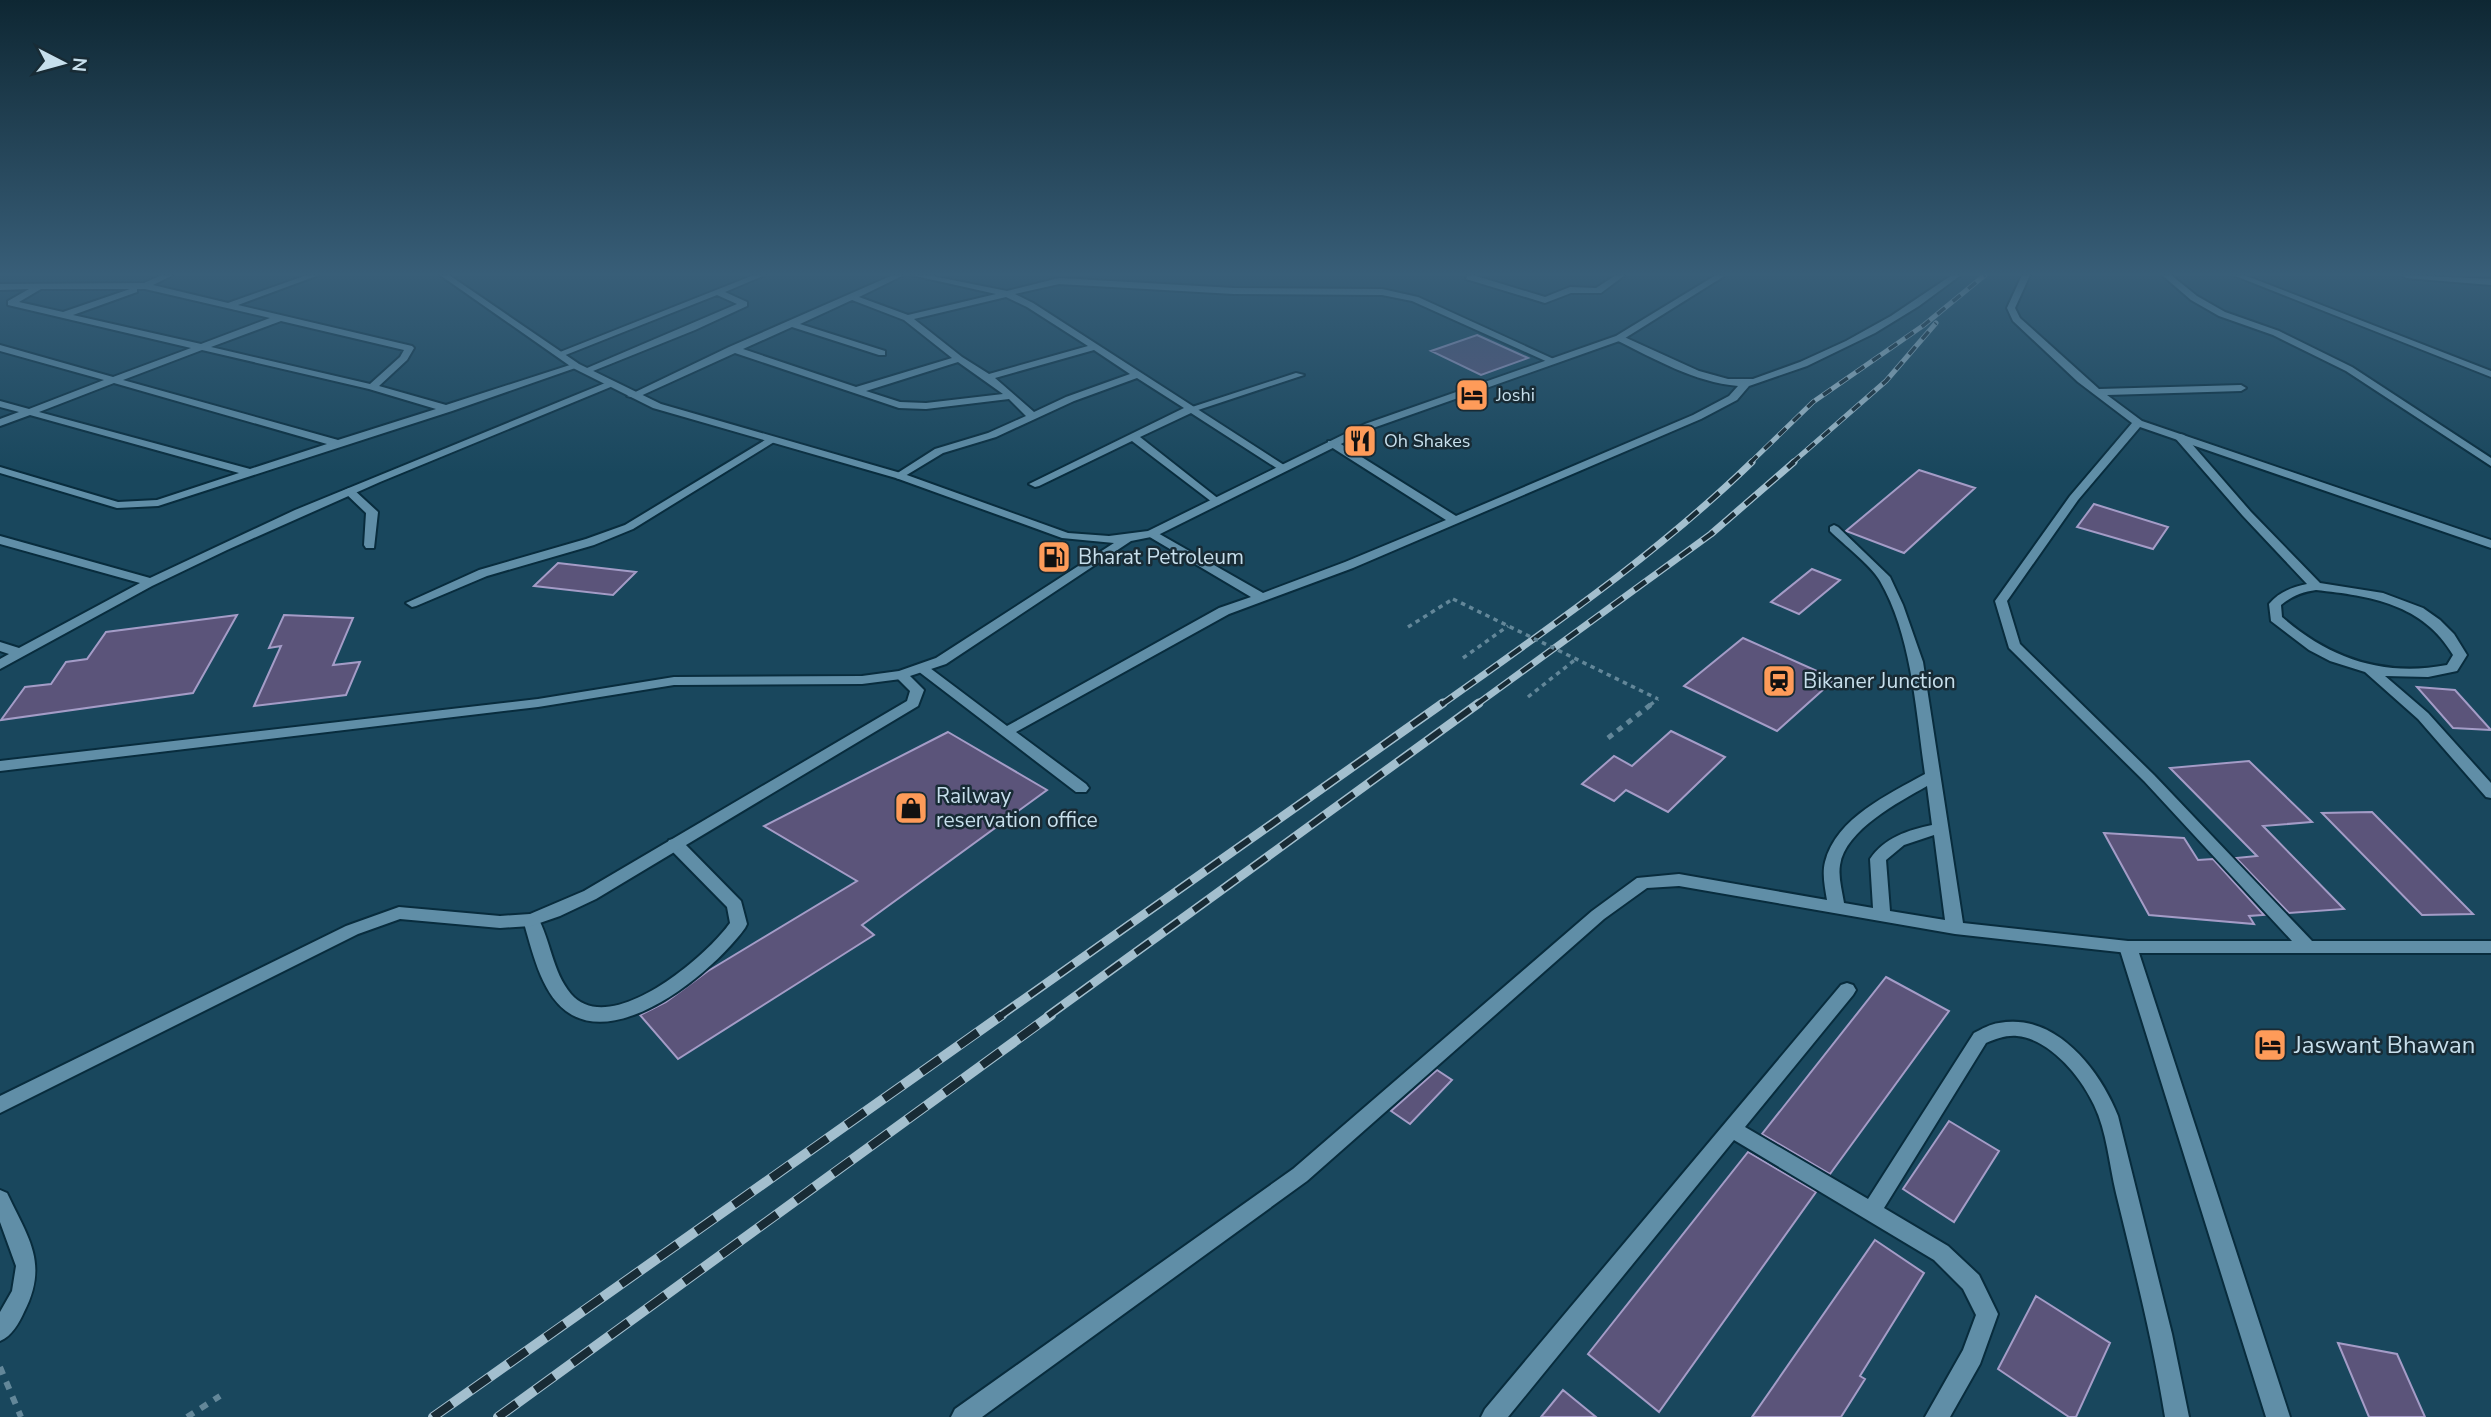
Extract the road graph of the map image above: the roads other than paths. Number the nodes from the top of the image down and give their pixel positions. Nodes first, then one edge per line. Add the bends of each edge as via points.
1 (170, 341) edge
2 (218, 341) edge
3 (379, 341) edge
4 (540, 341) edge
5 (592, 341) edge
6 (655, 341) edge
7 (749, 341) edge
8 (845, 341) edge
9 (936, 341) edge
10 (1086, 341) edge
11 (1508, 341) edge
12 (1610, 341) edge
13 (1626, 341) edge
14 (1855, 341) edge
15 (2040, 341) edge
16 (2292, 341) edge
17 (2407, 341) edge
18 (1096, 347) junction
19 (0, 348) edge
20 (200, 348) junction
21 (732, 349) junction
22 (882, 353) dead end
23 (559, 354) junction
24 (959, 359) junction
25 (1553, 361) junction
26 (581, 368) junction
27 (1139, 374) junction
28 (2491, 374) edge
29 (1299, 375) dead end
30 (986, 378) junction
31 (118, 379) junction
32 (610, 384) junction
33 (1745, 384) junction
34 (372, 387) junction
35 (2241, 388) dead end
36 (854, 391) junction
37 (2096, 392) junction
38 (632, 396) junction
39 (1011, 396) junction
40 (0, 404) edge
41 (1191, 408) junction
42 (448, 409) junction
43 (29, 412) junction
44 (1032, 416) junction
45 (0, 423) edge
46 (2138, 424) junction
47 (1132, 436) junction
48 (2179, 437) junction
49 (770, 440) junction
50 (1332, 443) junction
51 (339, 444) junction
52 (2491, 463) edge
53 (1282, 467) junction
54 (0, 470) edge
55 (252, 473) junction
56 (900, 476) junction
57 (1035, 484) dead end
58 (349, 491) junction
59 (1216, 502) junction
60 (1455, 521) junction
61 (1834, 529) dead end
62 (1152, 534) junction
63 (0, 540) edge
64 (1126, 540) junction
65 (2491, 544) edge
66 (370, 545) dead end
67 (148, 581) junction
68 (2316, 586) junction
69 (1263, 598) junction
70 (412, 603) dead end
71 (0, 646) edge
72 (19, 653) junction
73 (0, 665) edge
74 (921, 668) junction
75 (2370, 670) junction
76 (901, 675) junction
77 (1006, 732) junction
78 (0, 766) edge
79 (1933, 776) junction
80 (1081, 788) dead end
81 (2491, 793) edge
82 (1940, 828) junction
83 (675, 844) junction
84 (1837, 909) junction
85 (1882, 917) junction
86 (531, 920) junction
87 (1955, 928) junction
88 (2128, 947) junction
89 (2308, 947) junction
90 (2491, 947) edge
91 (1847, 990) dead end
92 (0, 1105) edge
93 (1731, 1128) junction
94 (0, 1199) edge
95 (1871, 1211) junction
96 (0, 1330) edge
97 (963, 1417) edge
98 (1493, 1417) edge
99 (1937, 1417) edge
100 (2177, 1417) edge
101 (2278, 1417) edge

1 - 20 street
2 - 20 street
3 - 34 street via 409,348
4 - 23 street
5 - 23 street
6 - 26 street
7 - 21 street
8 - 22 street
9 - 24 street
10 - 18 street
11 - 25 street
12 - 25 street
13 - 33 street via 1687,369
14 - 33 street via 1815,361
15 - 37 street
16 - 52 street via 2349,369
17 - 28 street
18 - 27 street
18 - 30 street
19 - 31 street
20 - 31 street
20 - 34 street
21 - 36 street
21 - 38 street
23 - 26 street
24 - 30 street
24 - 36 street
25 - 50 street
26 - 32 street
26 - 42 street
27 - 41 street
27 - 44 street
29 - 41 street
30 - 39 street
31 - 43 street
31 - 51 street
32 - 38 street
32 - 58 street
33 - 60 street via 1733,398 1698,417
34 - 42 street
35 - 37 street
36 - 39 street via 911,407
37 - 46 street
38 - 49 street
39 - 44 street
40 - 43 street
41 - 47 street
41 - 53 street
42 - 51 street
43 - 45 street
43 - 55 street
44 - 56 street via 992,435 939,451
46 - 48 street
46 - 89 street via 2074,498 2001,601 2014,645 2149,778
47 - 57 street
47 - 59 street
48 - 65 street
48 - 68 street
49 - 56 street
49 - 70 street via 629,527 449,585
50 - 53 street
50 - 60 street
51 - 55 street
53 - 59 street
54 - 55 street via 133,506 158,503
56 - 64 street via 1066,536
58 - 66 street via 372,512
58 - 67 street via 257,528
59 - 62 street
60 - 69 street
61 - 79 street via 1884,577 1897,605 1916,662
62 - 64 street
62 - 69 street
63 - 67 street
64 - 74 street via 941,660
67 - 72 street
68 - 75 street via 2283,595 2275,604 2276,618 2304,643 2331,658
68 - 75 street via 2365,592 2405,605 2446,632 2460,655 2452,668 2436,672 2417,675
69 - 77 street via 1224,611
71 - 72 street
72 - 73 street
74 - 76 street
74 - 77 street
75 - 81 street via 2423,716
76 - 78 street via 862,680 674,681 538,703
76 - 83 street via 917,690 913,703
77 - 80 street
79 - 82 street
79 - 84 street via 1878,808 1849,833 1833,860
82 - 85 street via 1908,835 1891,844 1878,859
82 - 87 street
83 - 86 street via 590,895
83 - 86 street via 735,905 739,924 729,942 671,987 623,1012 596,1017 574,1008 558,991
84 - 85 street
84 - 97 street via 1679,880 1643,882 1598,915 1300,1175
85 - 87 street
86 - 92 street via 500,922 399,912 352,930
87 - 88 street
88 - 89 street
88 - 101 street
89 - 90 street
91 - 93 street
93 - 95 street
93 - 98 street
94 - 96 street via 29,1268 20,1304
95 - 99 street via 1941,1252 1971,1282 1987,1314 1972,1356
95 - 100 street via 1980,1038 1994,1029 2017,1028 2050,1040 2076,1063 2104,1105

